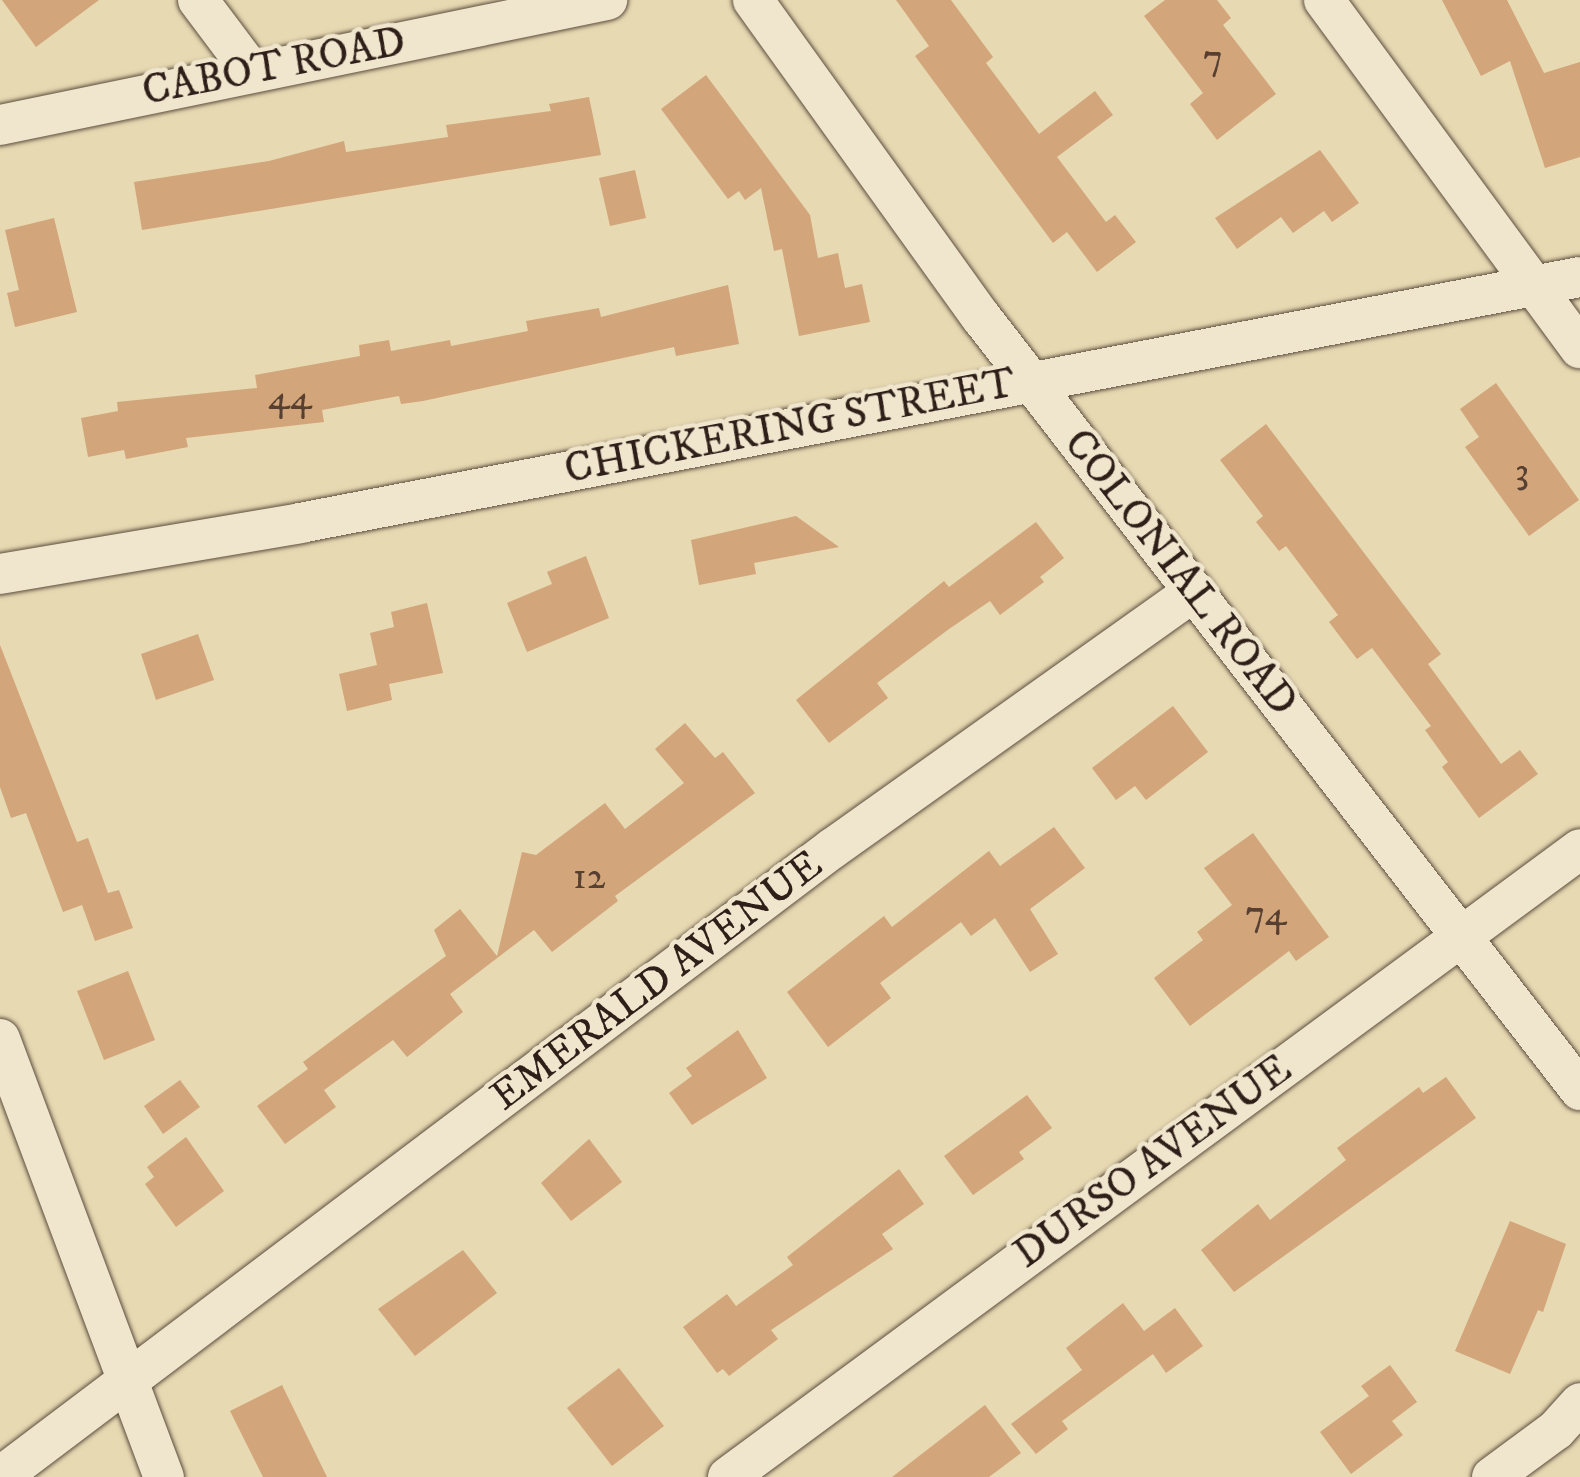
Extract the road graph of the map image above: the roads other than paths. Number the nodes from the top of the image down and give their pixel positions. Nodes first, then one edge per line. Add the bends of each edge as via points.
1 (198, 0) edge
2 (607, 0) edge
3 (753, 0) edge
4 (1324, 0) edge
5 (252, 72) junction
6 (0, 126) edge
7 (1580, 277) edge
8 (1534, 286) junction
9 (1580, 348) edge
10 (1030, 380) junction
11 (0, 574) edge
12 (1194, 592) junction
13 (1580, 848) edge
14 (1461, 936) junction
15 (0, 1039) edge
16 (1580, 1090) edge
17 (128, 1380) junction
18 (1580, 1402) edge
19 (0, 1476) edge
20 (164, 1477) edge
21 (728, 1477) edge
22 (1492, 1477) edge

1 - 5 street
2 - 5 street, CABOT ROAD
3 - 10 street, COLONIAL ROAD
4 - 8 street
5 - 6 street, CABOT ROAD
7 - 8 street, CHICKERING STREET
8 - 9 street
8 - 10 street, CHICKERING STREET
10 - 11 street, CHICKERING STREET via 300,523
10 - 12 street, COLONIAL ROAD
12 - 14 street, COLONIAL ROAD
12 - 17 street, EMERALD AVENUE via 833,848
13 - 14 street, DURSO AVENUE
14 - 16 street, COLONIAL ROAD
14 - 21 street, DURSO AVENUE
15 - 17 street
17 - 19 street, EMERALD AVENUE
17 - 20 street
18 - 22 street via 1556,1430

